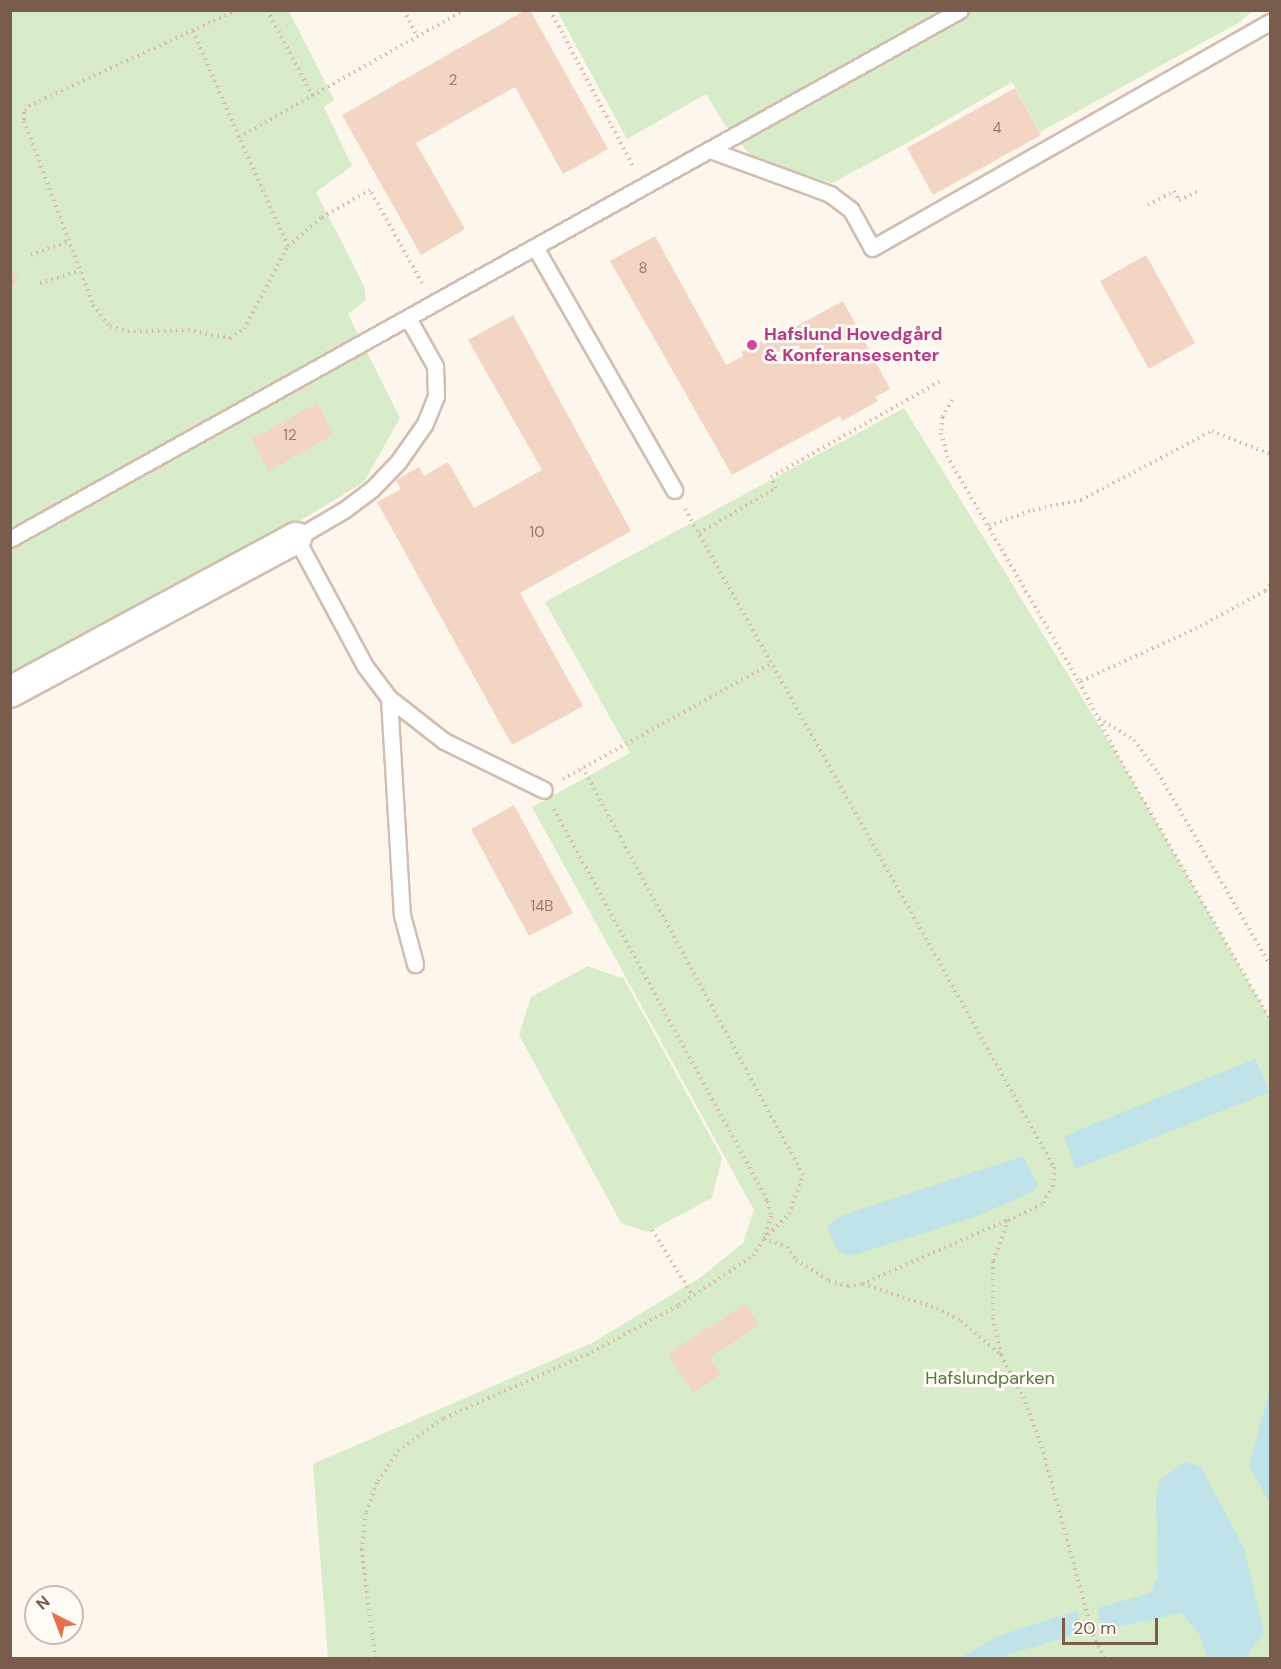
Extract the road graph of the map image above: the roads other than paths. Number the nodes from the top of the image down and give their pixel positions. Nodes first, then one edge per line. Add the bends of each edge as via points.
1 (960, 10) edge
2 (1270, 22) edge
3 (710, 150) junction
4 (535, 247) junction
5 (408, 318) junction
6 (678, 496) road end
7 (296, 538) junction
8 (10, 539) edge
9 (10, 692) edge
10 (389, 698) junction
11 (544, 790) road end
12 (415, 964) dead end

1 - 3 lane
2 - 3 lane via 872,248 851,210 830,194
3 - 4 lane
4 - 5 lane
4 - 6 lane
5 - 7 lane via 435,366 436,396 424,425 398,462 372,489
5 - 8 lane
7 - 9 street
7 - 10 lane via 365,666
10 - 11 lane via 444,741
10 - 12 lane via 402,915

